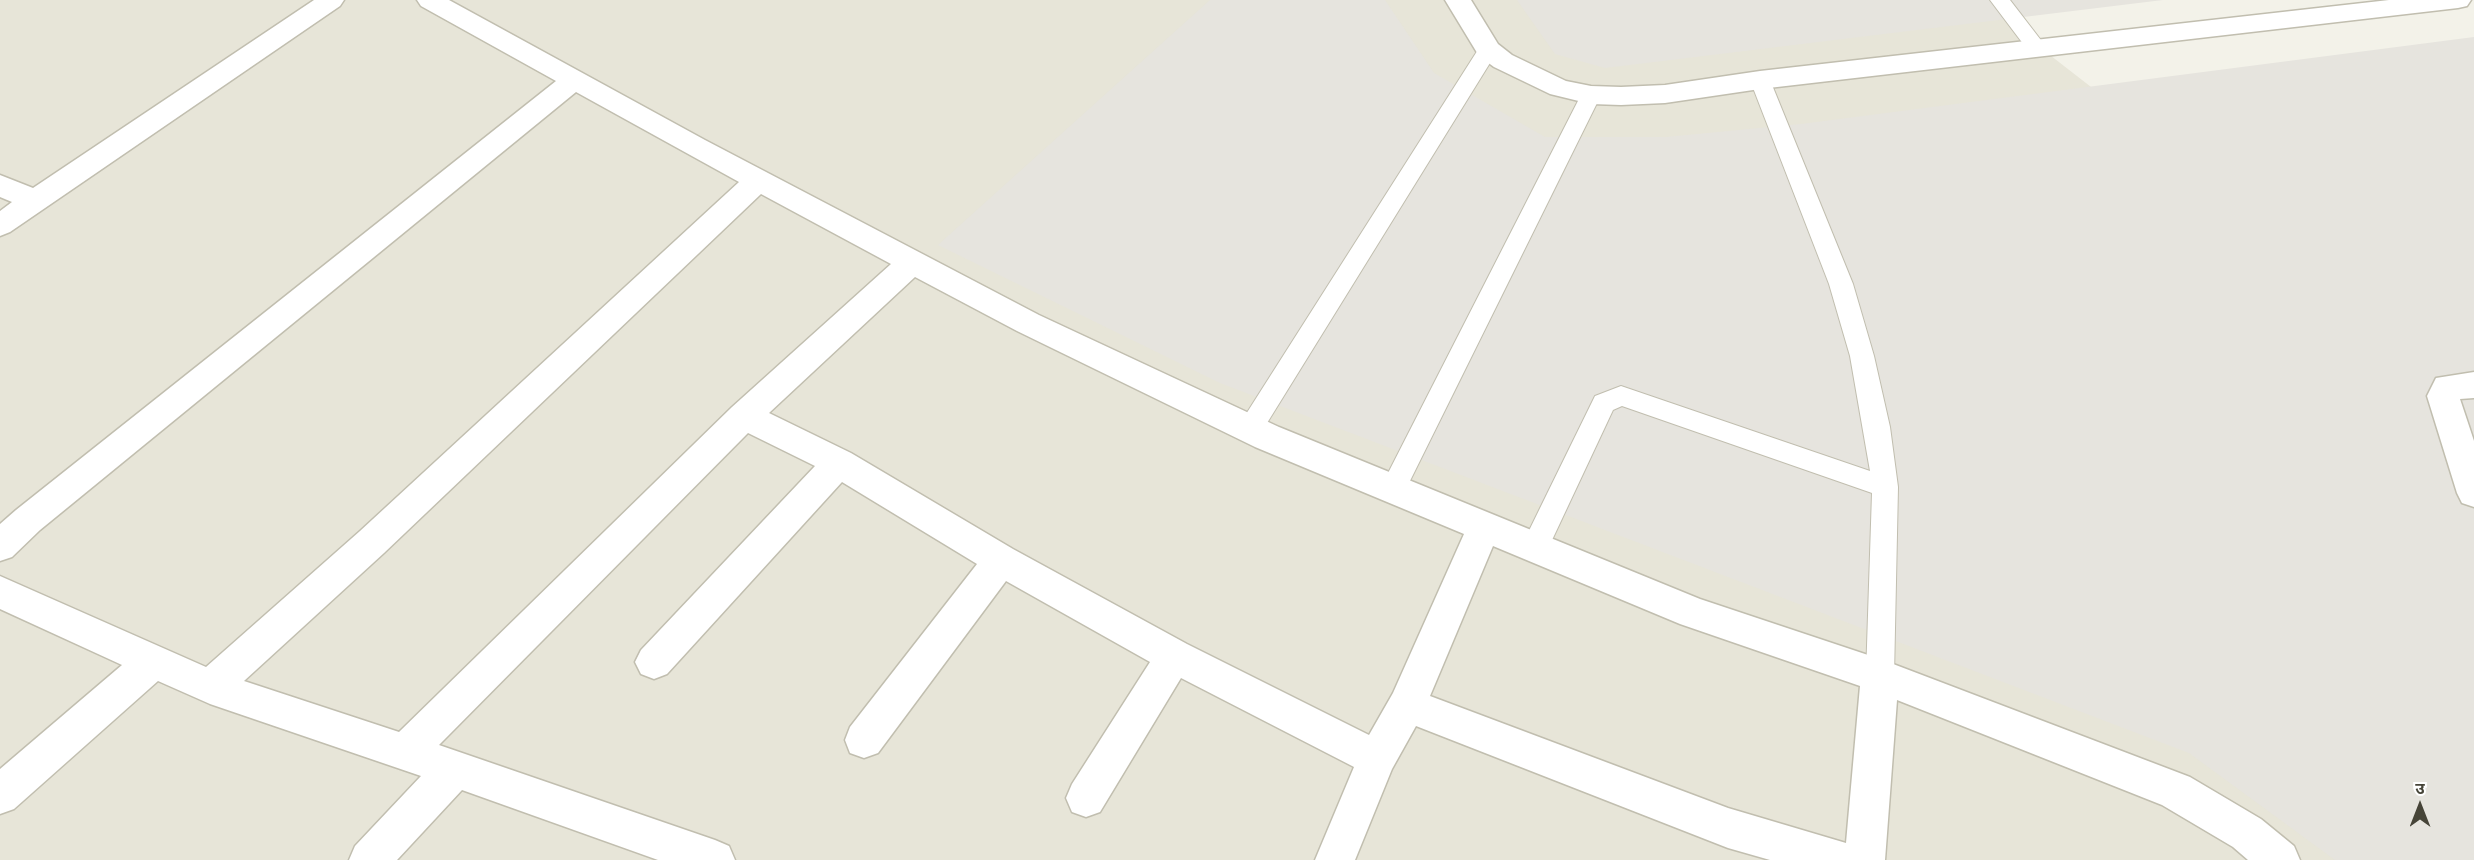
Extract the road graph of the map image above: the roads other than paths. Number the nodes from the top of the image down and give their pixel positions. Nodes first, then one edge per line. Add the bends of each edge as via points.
1 (332, 0) edge
2 (430, 0) edge
3 (1458, 0) edge
4 (2000, 0) edge
5 (2458, 0) edge
6 (2037, 48) junction
7 (1488, 50) junction
8 (1760, 80) junction
9 (573, 81) junction
10 (1591, 95) junction
11 (759, 180) junction
12 (0, 186) edge
13 (35, 201) junction
14 (0, 225) edge
15 (912, 262) junction
16 (2474, 385) edge
17 (744, 416) junction
18 (1250, 429) junction
19 (839, 463) junction
20 (1885, 488) junction
21 (1393, 489) junction
22 (2474, 493) edge
23 (1484, 526) junction
24 (0, 546) edge
25 (1535, 547) junction
26 (1001, 560) junction
27 (0, 592) edge
28 (1174, 656) junction
29 (155, 660) junction
30 (654, 662) dead end
31 (1880, 676) junction
32 (210, 687) junction
33 (1407, 705) junction
34 (864, 740) dead end
35 (406, 752) junction
36 (1377, 759) junction
37 (455, 769) junction
38 (0, 795) edge
39 (1086, 798) dead end
40 (369, 860) edge
41 (715, 860) edge
42 (1335, 860) edge
43 (1839, 860) edge
44 (1865, 860) edge
45 (2280, 860) edge

1 - 13 street
2 - 9 street
3 - 7 street
4 - 6 lane
5 - 6 street
6 - 8 street
7 - 10 street via 1540,81
7 - 18 lane
8 - 10 street via 1665,94
8 - 20 lane via 1841,284 1862,356
9 - 11 street
9 - 24 street
10 - 21 lane
11 - 15 street
11 - 32 street via 372,542
12 - 13 street
13 - 14 street
15 - 17 street
15 - 18 street via 1028,323
16 - 22 street via 2447,387 2443,396
17 - 19 street
17 - 35 street
18 - 21 street
19 - 26 street
19 - 30 street
20 - 25 lane via 1621,396 1604,403
20 - 31 lane
21 - 23 street
23 - 25 street
23 - 33 street
25 - 31 street via 1693,613
26 - 28 street
26 - 34 street
27 - 29 street
28 - 36 street
28 - 39 street
29 - 32 street
29 - 38 street
31 - 44 street
31 - 45 street via 2176,791 2247,833
32 - 35 street
33 - 36 street
33 - 43 street via 1728,828
35 - 37 street
36 - 42 street
37 - 40 street
37 - 41 street

